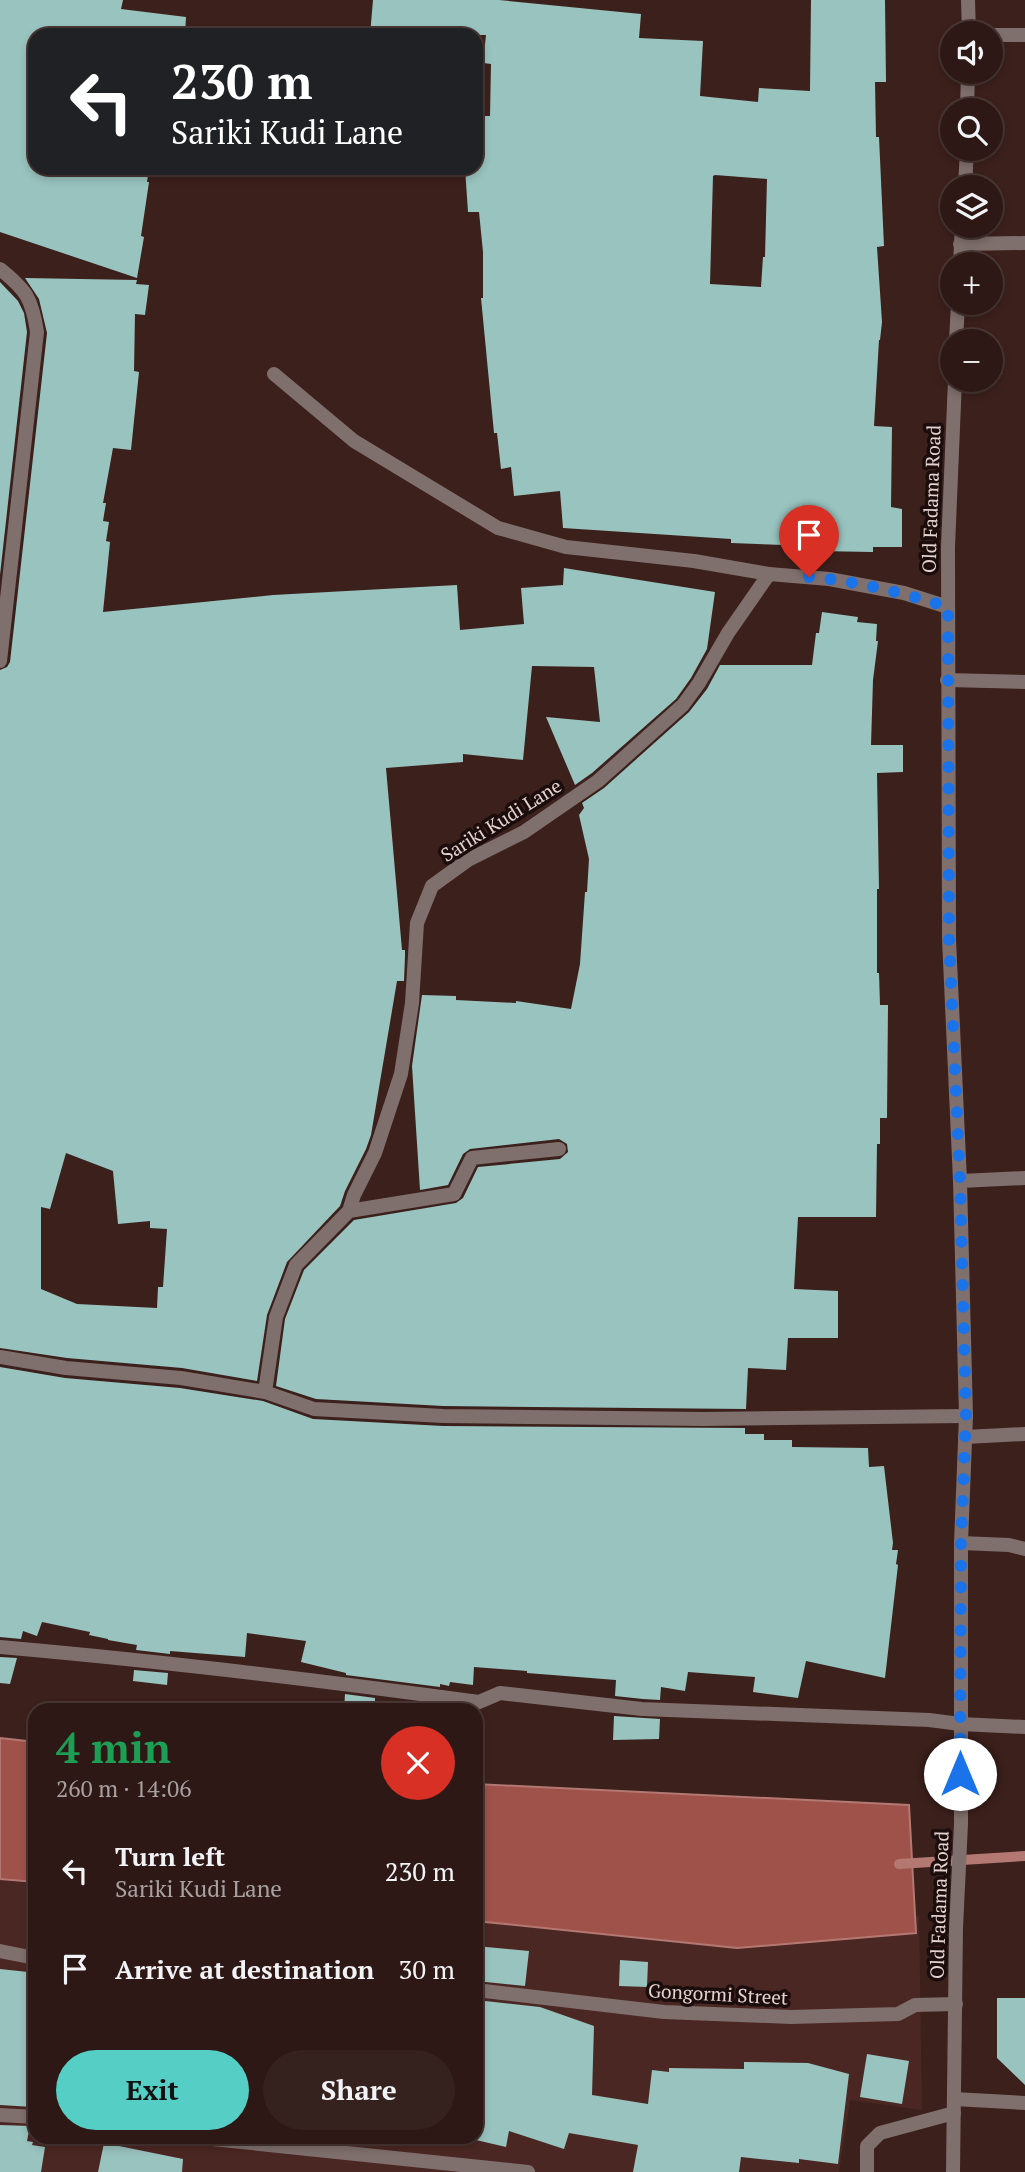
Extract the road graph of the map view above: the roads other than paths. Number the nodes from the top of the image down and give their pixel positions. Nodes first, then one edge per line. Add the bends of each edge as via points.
1 (968, 0) edge
2 (969, 21) edge
3 (1003, 35) edge
4 (1025, 35) edge
5 (961, 238) edge
6 (1025, 243) edge
7 (960, 244) junction
8 (960, 252) edge
9 (0, 269) edge
10 (274, 374) dead end
11 (954, 392) edge
12 (769, 574) junction
13 (948, 607) junction
14 (0, 661) edge
15 (947, 680) junction
16 (1025, 682) edge
17 (559, 1149) dead end
18 (1025, 1178) edge
19 (960, 1181) junction
20 (349, 1211) junction
21 (0, 1357) edge
22 (265, 1392) junction
23 (966, 1416) junction
24 (1025, 1434) edge
25 (965, 1437) junction
26 (961, 1543) junction
27 (1025, 1549) edge
28 (0, 1647) edge
29 (960, 1724) junction
30 (1025, 1727) edge
31 (0, 1951) edge
32 (28, 1957) edge
33 (483, 1991) edge
34 (956, 2004) junction
35 (1025, 2103) edge
36 (954, 2106) junction
37 (0, 2115) edge
38 (28, 2117) edge
39 (260, 2144) edge
40 (528, 2172) edge
41 (867, 2172) edge
42 (953, 2172) edge

1 - 2 street
3 - 4 street
5 - 7 street
6 - 7 street
7 - 8 street
9 - 14 street via 22,286 34,309 37,332
10 - 12 street via 354,441 498,528 566,547
11 - 13 street, Old Fadama Road
12 - 13 street via 829,579 904,593
12 - 20 street, Sariki Kudi Lane via 683,705 598,781 524,832 468,860 432,886 417,923 401,1074 375,1153
13 - 15 street, Old Fadama Road
15 - 16 street
15 - 19 street, Old Fadama Road via 949,939
17 - 20 street via 472,1158 454,1194
18 - 19 street
19 - 23 street, Old Fadama Road
20 - 22 street, Sariki Kudi Lane via 296,1265 276,1317
21 - 22 street
22 - 23 street via 314,1409 443,1416
23 - 25 street, Old Fadama Road
24 - 25 street
25 - 26 street, Old Fadama Road
26 - 27 street
26 - 29 street, Old Fadama Road
28 - 29 street via 288,1676 479,1702 500,1693 642,1709
29 - 30 street
29 - 34 street, Old Fadama Road
31 - 32 street
33 - 34 street, Gongormi Street via 664,2012 791,2017 898,2014 915,2005
34 - 36 street, Old Fadama Road
35 - 36 street
36 - 41 street via 880,2133 867,2146
36 - 42 street, Old Fadama Road
37 - 38 street
39 - 40 street

